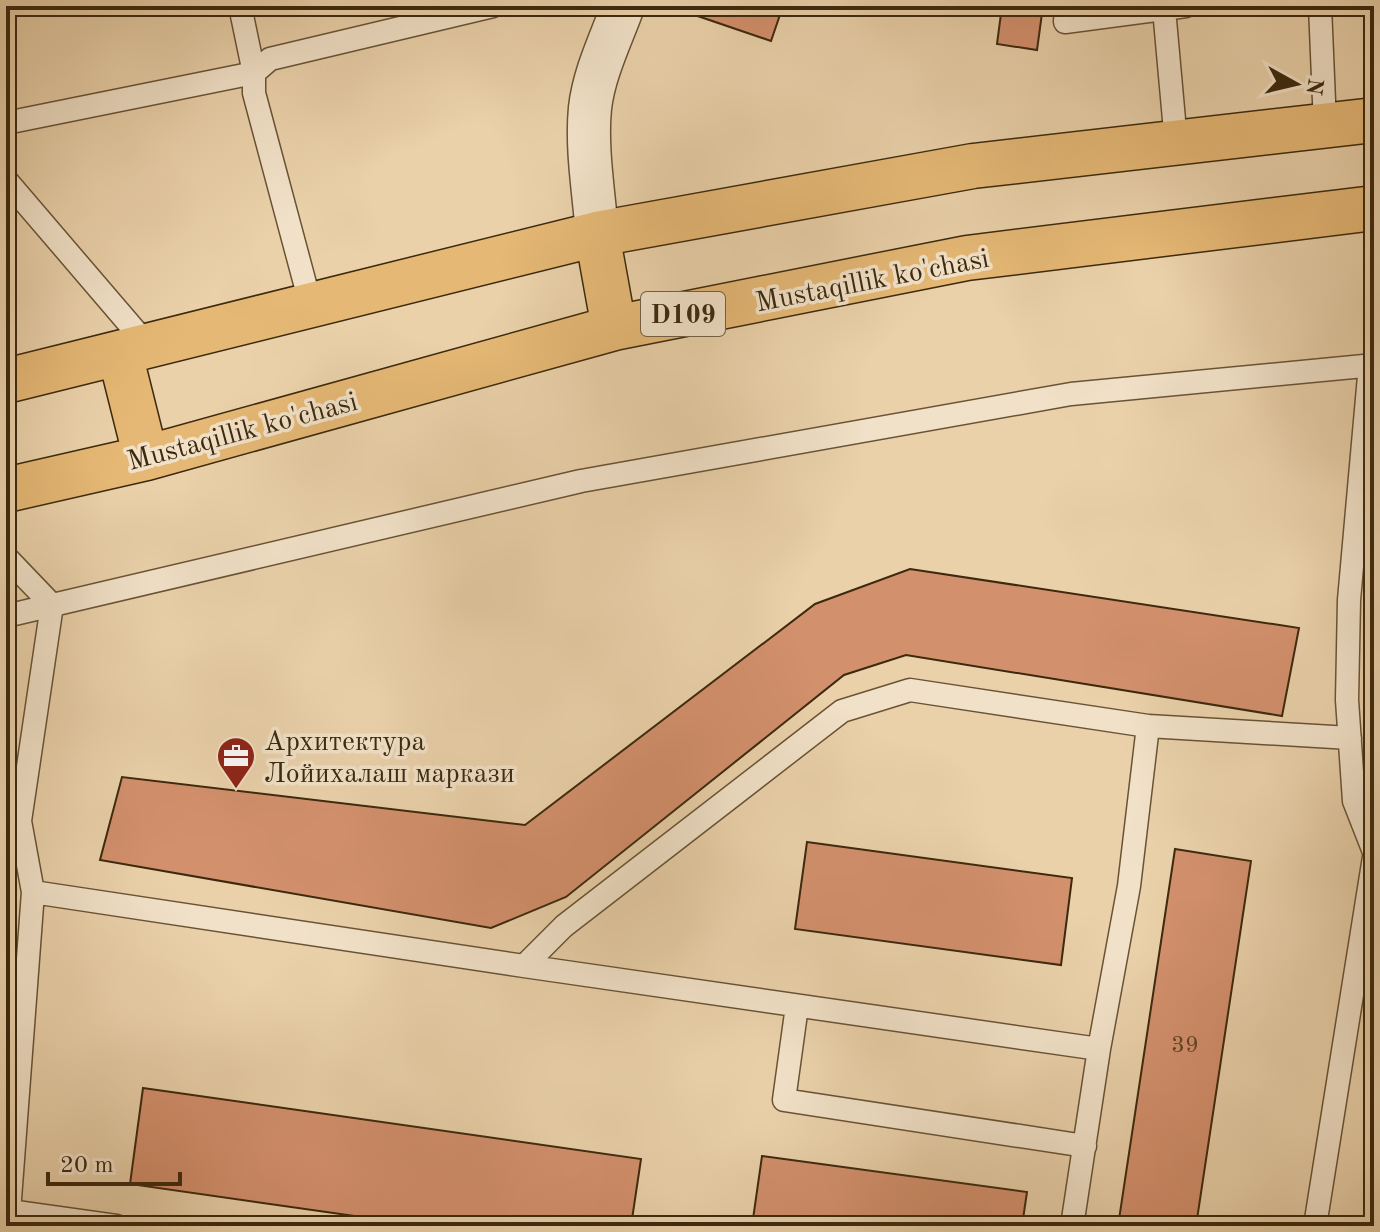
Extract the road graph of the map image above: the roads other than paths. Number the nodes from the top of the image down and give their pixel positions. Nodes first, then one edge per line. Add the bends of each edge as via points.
1 (240, 6) edge
2 (493, 6) edge
3 (623, 6) edge
4 (1066, 6) edge
5 (1320, 6) edge
6 (1175, 7) edge
7 (254, 73) junction
8 (1374, 120) edge
9 (6, 123) edge
10 (1325, 125) junction
11 (1176, 142) junction
12 (6, 180) edge
13 (1374, 208) edge
14 (597, 234) junction
15 (311, 306) junction
16 (614, 328) junction
17 (134, 350) junction
18 (1372, 365) edge
19 (6, 381) edge
20 (146, 458) junction
21 (6, 490) edge
22 (6, 557) edge
23 (52, 605) junction
24 (6, 616) edge
25 (1148, 726) junction
26 (1350, 738) junction
27 (13, 823) edge
28 (1374, 854) edge
29 (33, 892) junction
30 (524, 966) junction
31 (797, 1006) junction
32 (1099, 1049) junction
33 (14, 1054) edge
34 (1085, 1146) junction
35 (8, 1218) edge
36 (62, 1222) edge
37 (116, 1226) edge
38 (1072, 1226) edge
39 (1315, 1226) edge

1 - 7 lane
2 - 7 lane via 270,59
3 - 14 street via 590,108
4 - 6 lane via 1065,22
5 - 10 lane
6 - 11 lane
7 - 9 lane
7 - 15 lane via 254,93
8 - 10 main road
10 - 11 main road
11 - 14 main road via 973,166
12 - 17 lane
13 - 16 main road, Mustaqillik ko'chasi / D109 via 967,258
14 - 15 main road
14 - 16 main road
15 - 17 main road
16 - 20 main road, Mustaqillik ko'chasi / D109
17 - 19 main road
17 - 20 main road
18 - 23 lane via 1071,394 581,481
18 - 26 lane via 1349,600
20 - 21 main road, Mustaqillik ko'chasi / D109
22 - 23 lane
23 - 24 lane
23 - 27 lane
25 - 26 lane
25 - 30 lane via 910,690 842,711 564,926
25 - 32 lane via 1129,886
26 - 28 lane via 1354,801
27 - 29 lane
28 - 39 lane
29 - 30 lane
29 - 33 lane
30 - 31 lane
31 - 32 lane
31 - 34 lane via 784,1100
32 - 34 lane
33 - 35 lane
34 - 38 lane
35 - 36 lane
36 - 37 lane

